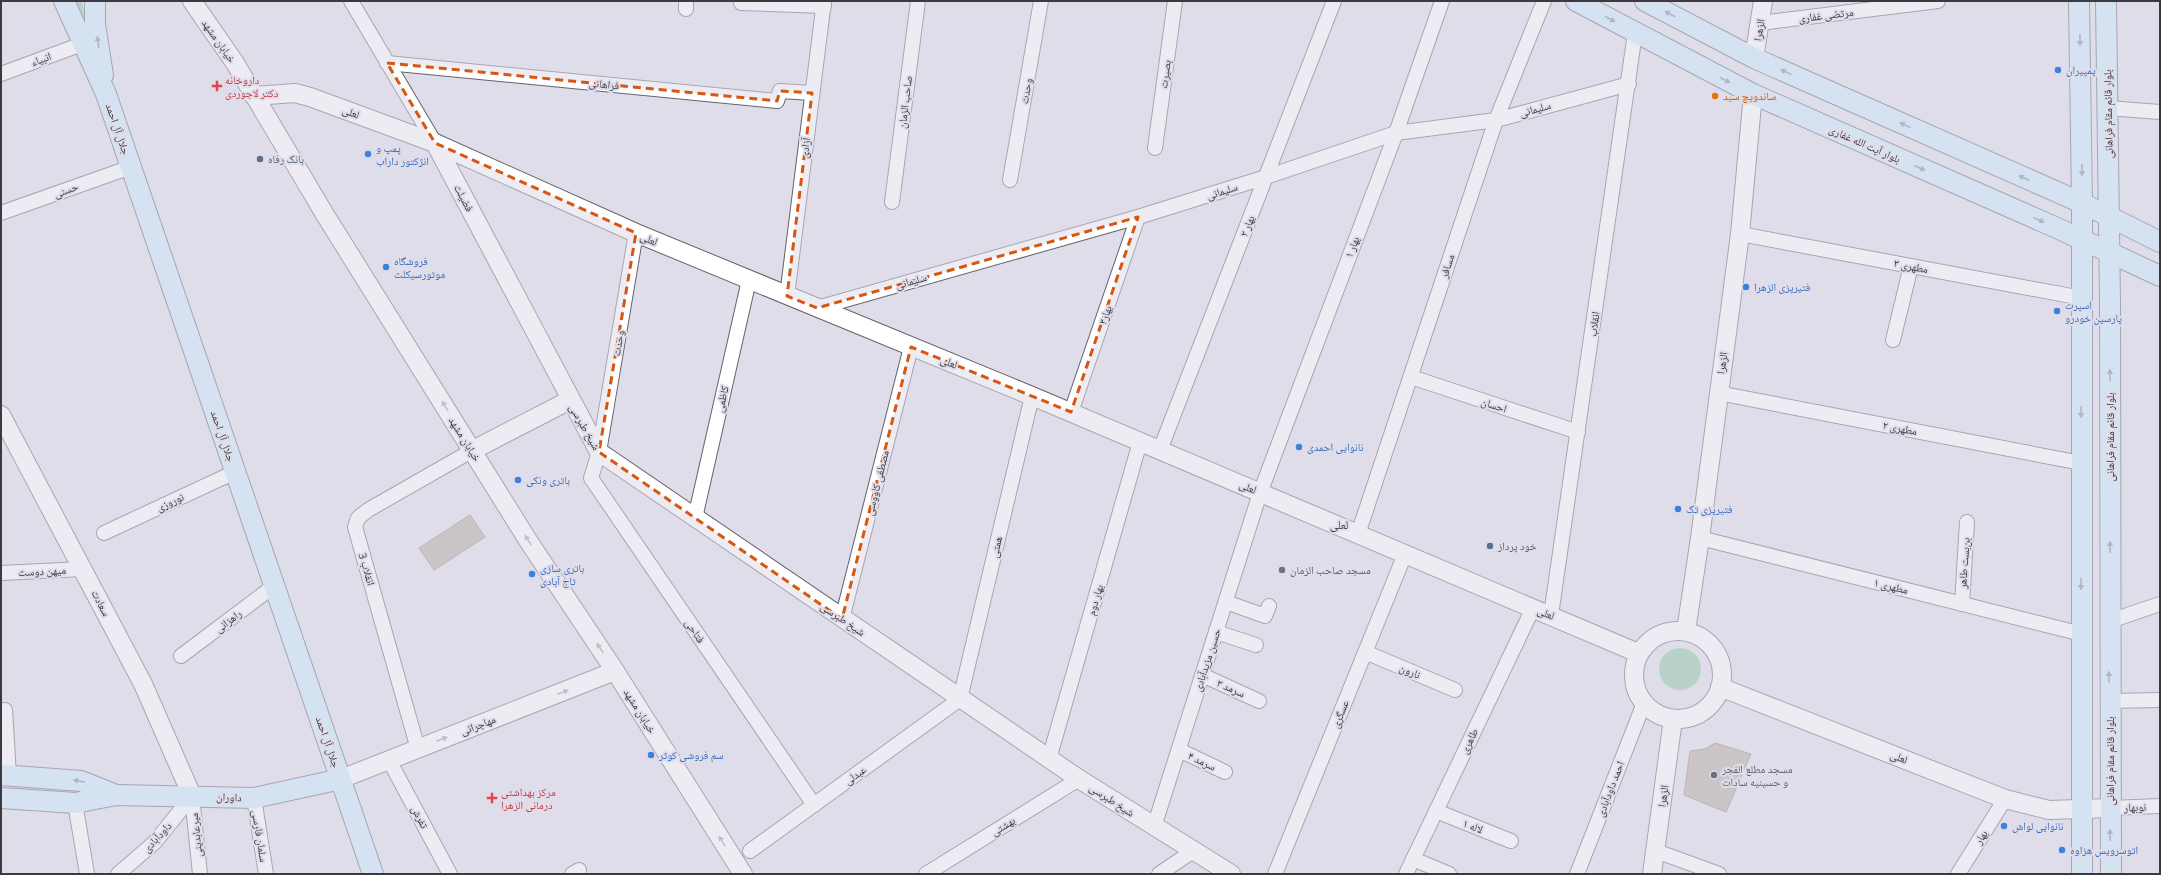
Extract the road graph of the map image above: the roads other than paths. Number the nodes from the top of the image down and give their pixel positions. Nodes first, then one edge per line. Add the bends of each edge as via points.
1 (64, 1) edge
2 (95, 1) edge
3 (192, 1) edge
4 (351, 1) edge
5 (918, 1) edge
6 (1041, 1) edge
7 (1175, 1) edge
8 (1334, 1) edge
9 (1442, 1) edge
10 (1544, 1) edge
11 (1576, 1) edge
12 (1645, 1) edge
13 (1763, 1) edge
14 (1938, 1) edge
15 (2079, 1) edge
16 (2106, 1) edge
17 (741, 3) dead end
18 (824, 4) edge
19 (1760, 23) junction
20 (1635, 33) junction
21 (82, 44) junction
22 (1754, 58) junction
23 (387, 63) junction
24 (1, 74) edge
25 (1629, 84) junction
26 (812, 93) junction
27 (106, 94) junction
28 (1753, 94) junction
29 (254, 96) junction
30 (2108, 108) junction
31 (2160, 112) edge
32 (1496, 120) junction
33 (1396, 133) junction
34 (435, 143) junction
35 (1155, 148) dead end
36 (131, 167) junction
37 (1266, 177) junction
38 (1010, 180) dead end
39 (892, 202) dead end
40 (2082, 203) junction
41 (1, 213) edge
42 (1138, 217) junction
43 (2109, 218) junction
44 (636, 233) junction
45 (1740, 234) junction
46 (2082, 240) junction
47 (2160, 242) edge
48 (2109, 253) junction
49 (1911, 266) junction
50 (2160, 276) edge
51 (749, 280) junction
52 (787, 296) junction
53 (2082, 298) junction
54 (817, 308) junction
55 (1893, 340) dead end
56 (911, 347) junction
57 (1411, 378) junction
58 (1718, 393) junction
59 (1032, 396) junction
60 (570, 400) junction
61 (1071, 412) junction
62 (1, 415) edge
63 (1578, 432) junction
64 (1140, 442) junction
65 (472, 450) junction
66 (1160, 450) junction
67 (599, 452) junction
68 (2081, 462) junction
69 (235, 472) junction
70 (1260, 492) junction
71 (695, 518) junction
72 (1967, 522) dead end
73 (104, 533) dead end
74 (1358, 534) junction
75 (1700, 538) junction
76 (1405, 554) junction
77 (83, 568) junction
78 (1, 573) edge
79 (274, 586) junction
80 (1226, 602) junction
81 (1962, 604) junction
82 (2160, 604) edge
83 (1269, 606) dead end
84 (1533, 608) junction
85 (1551, 615) junction
86 (842, 618) junction
87 (2110, 621) junction
88 (1686, 631) junction
89 (1216, 632) junction
90 (2082, 634) junction
91 (1256, 644) dead end
92 (1365, 652) junction
93 (1638, 653) junction
94 (181, 656) dead end
95 (615, 671) junction
96 (1202, 676) junction
97 (1720, 687) junction
98 (1454, 690) dead end
99 (960, 699) junction
100 (2160, 700) edge
101 (1259, 701) dead end
102 (2109, 701) junction
103 (1644, 704) junction
104 (5, 710) dead end
105 (1673, 719) junction
106 (418, 749) junction
107 (1179, 750) junction
108 (1050, 759) junction
109 (389, 760) junction
110 (1225, 772) dead end
111 (5, 775) edge
112 (341, 779) junction
113 (1079, 779) junction
114 (116, 795) junction
115 (192, 796) junction
116 (1, 798) edge
117 (254, 798) junction
118 (2005, 799) junction
119 (75, 803) junction
120 (814, 806) junction
121 (2160, 806) edge
122 (2110, 808) junction
123 (2082, 809) junction
124 (1436, 811) junction
125 (1154, 827) junction
126 (1511, 841) dead end
127 (1193, 850) junction
128 (750, 851) dead end
129 (1656, 851) junction
130 (1413, 859) junction
131 (87, 874) edge
132 (118, 874) edge
133 (200, 874) edge
134 (266, 874) edge
135 (373, 874) edge
136 (450, 874) edge
137 (743, 874) edge
138 (926, 874) edge
139 (1158, 874) edge
140 (1232, 874) edge
141 (1275, 874) edge
142 (1406, 874) edge
143 (1449, 874) edge
144 (1577, 874) edge
145 (1652, 874) edge
146 (1719, 874) edge
147 (1958, 874) edge
148 (2082, 874) edge
149 (2111, 874) edge

1 - 21 main road, جلال آل احمد
27 -> 2 main road via 95,24
3 - 29 street, خیابان مشهد via 235,63
4 - 23 street, فضیلت
5 - 39 street, صاحب الزمان
6 - 38 street, وحدت
7 - 35 street, بصیرت
8 - 37 street, بهار ۲
9 - 33 street, بهار ۱
10 - 32 street, مسافر
11 -> 20 main road, بلوار آیت الله غفاری
22 -> 12 main road
13 - 19 street, الزهرا
14 - 19 street, مرتضی غفاری
15 -> 40 main road
16 - 30 main road, بلوار قائم مقام فراهانی
17 - 18 street
18 - 26 street, آزادی
19 - 22 street, الزهرا
20 - 25 street, انقلاب
20 -> 28 main road, بلوار آیت الله غفاری
21 - 24 street, انبیاء
21 - 27 main road, جلال آل احمد
40 -> 22 main road
23 - 26 street, فراهانی via 777,102 780,91
23 - 34 street, فضیلت
25 - 32 street, سلیمانی
25 - 63 street, انقلاب
26 - 52 street, آزادی
27 - 36 main road, جلال آل احمد
28 - 45 street, الزهرا
28 -> 46 main road, بلوار آیت الله غفاری
29 - 34 street, لعلی via 295,93
65 -> 29 street, خیابان مشهد
30 - 31 street
30 - 43 main road, بلوار قائم مقام فراهانی
32 - 33 street, سلیمانی
32 - 57 street, مسافر
33 - 37 street, سلیمانی
33 - 70 street, بهار ۱
34 - 44 street, لعلی
34 - 60 street, فضیلت
36 - 41 street, حسنی
36 - 69 main road, جلال آل احمد
37 - 42 street, سلیمانی
37 - 66 street, بهار ۲
40 - 43 main road
40 - 46 main road
42 - 54 street, سلیمانی
42 - 61 street, بهار۳
43 - 47 main road
43 - 48 main road, بلوار قائم مقام فراهانی
44 - 51 street, لعلی
44 - 67 street, وحدت
45 - 49 street, مطهری ۳
45 - 58 street, الزهرا
46 - 48 main road, بلوار آیت الله غفاری
46 - 53 main road
48 - 50 main road, بلوار آیت الله غفاری
87 -> 48 main road, بلوار قائم مقام فراهانی
49 - 53 street, مطهری ۳
49 - 55 street
51 - 52 street, لعلی
51 - 71 street, کاظمی
52 - 54 street, لعلی
53 -> 68 main road
54 - 56 street, لعلی
56 - 59 street, لعلی
56 - 86 street, مصطفی کاووسی
57 - 63 street, احسان
57 - 74 street, مسافر
58 - 68 street, مطهری ۲
58 - 75 street, الزهرا
59 - 61 street, لعلی
59 - 99 street, همتی
60 - 65 street, شیخ طبرسی
60 - 67 street, شیخ طبرسی
61 - 64 street, لعلی
62 - 77 street, سعادت
63 - 85 street, انقلاب
64 - 66 street, لعلی
64 - 108 street, بهار دوم
95 -> 65 street, خیابان مشهد via 529,542
65 - 106 street, انقلاب 3 via 368,510 358,518 355,527
66 - 70 street, لعلی
67 - 71 street, شیخ طبرسی
67 - 120 street, فتاحی via 591,478
68 -> 90 main road
69 - 73 street, نوروزی
69 - 79 main road, جلال آل احمد
70 - 74 street, لعلی
70 - 80 street, حسین مزیدآبادی
71 - 86 street, شیخ طبرسی
72 - 81 street, بن‌بست طاهر
74 - 76 street, لعلی
75 - 81 street, مطهری ۱
75 - 88 street, الزهرا
76 - 84 street, لعلی
76 - 92 street, عسگری
77 - 78 street, میهن دوست
77 - 115 street, سعادت via 143,684
79 - 94 street, راهزانی
79 - 112 main road, جلال آل احمد
80 - 83 street via 1265,616
80 - 89 street, حسین مزیدآبادی
81 - 90 street, مطهری ۱
82 - 87 street
84 - 85 street, لعلی
84 - 124 street, طاهری
85 - 93 street, لعلی
86 - 99 street, شیخ طبرسی
102 -> 87 main road, بلوار قائم مقام فراهانی
88 - 93 street via 1675,630 1654,637
88 - 97 street via 1698,635 1716,651 1721,663
89 - 91 street
89 - 96 street, حسین مزیدآبادی
90 - 123 main road
92 - 98 street, نارون
92 - 141 street, عسگری
93 - 103 street via 1633,679
106 -> 95 street, مهاجرانی
137 -> 95 street, خیابان مشهد
96 - 101 street, سرمد ۳
96 - 107 street, حسین مزیدآبادی
97 - 105 street via 1712,703 1702,711 1690,717
97 - 118 street, لعلی
99 - 108 street, شیخ طبرسی
99 - 120 street, عبدلی
100 - 102 street
102 - 122 main road, بلوار قائم مقام فراهانی
103 - 105 street via 1657,714
103 - 144 street, احمد داودآبادی
104 - 111 street
105 - 129 street, الزهرا
106 - 109 street, مهاجرانی
107 - 110 street, سرمد ۴
107 - 125 street, حسین مزیدآبادی
108 - 113 street, شیخ طبرسی
109 - 112 street, مهاجرانی
109 - 136 street, تفرش
114 -> 111 main road, داوران via 82,781
112 - 117 main road, داوران
112 - 135 main road, جلال آل احمد
113 - 125 street, شیخ طبرسی
113 - 138 street, بهشتی
114 - 115 main road, داوران
114 - 119 main road, داوران
115 - 117 main road, داوران
115 - 132 street, داودآبادی via 155,842
115 - 133 street, میرعابدینی
116 - 119 main road, داوران
117 - 134 street, سلمان فارسی
118 - 123 street, لعلی via 2049,810
118 - 147 street, بهار
119 - 131 street
120 - 128 street, عبدلی
121 - 122 street, نوبهار
122 - 123 street, لعلی
149 -> 122 main road, بلوار قائم مقام فراهانی
123 - 148 main road
124 - 126 street, لاله ۱
124 - 130 street, طاهری
125 - 127 street, شیخ طبرسی
127 - 139 street
127 - 140 street, شیخ طبرسی
129 - 145 street, الزهرا
129 - 146 street
130 - 142 street, طاهری
130 - 143 street

